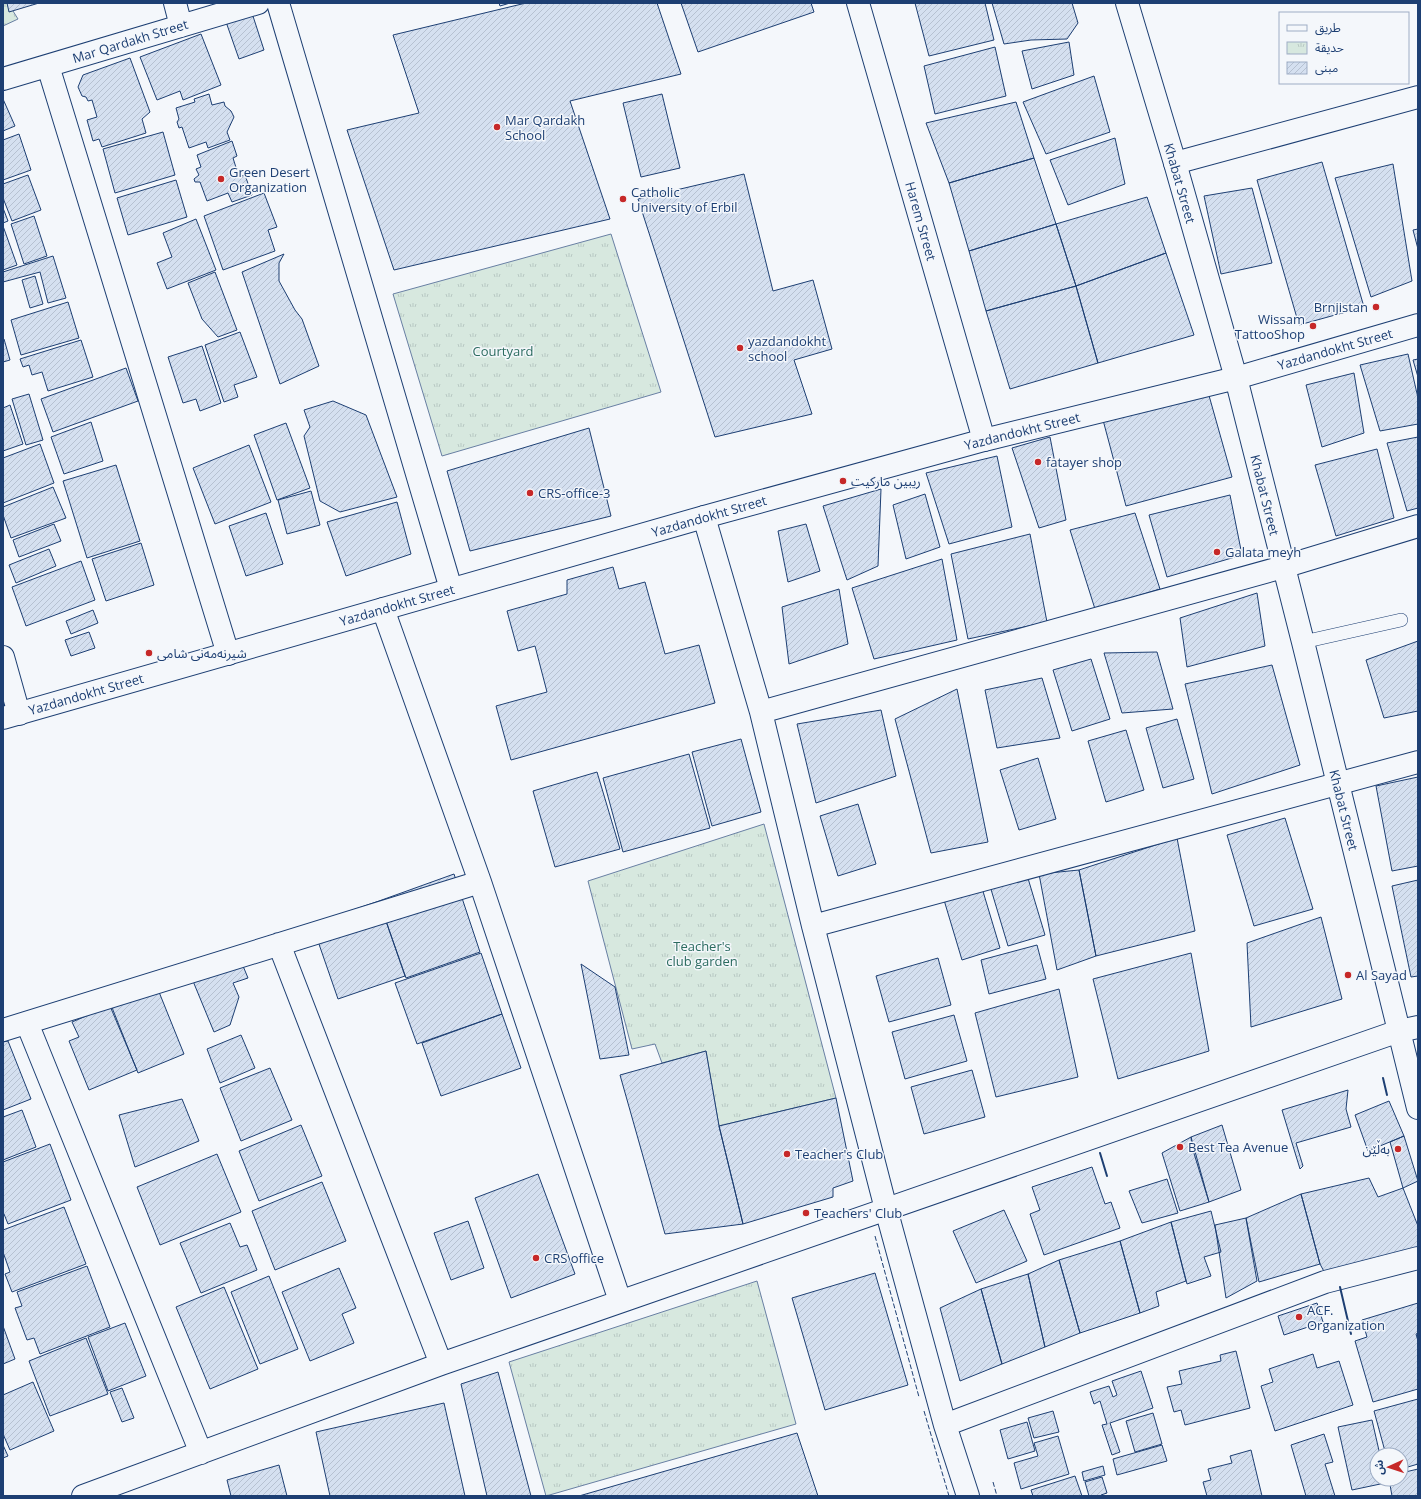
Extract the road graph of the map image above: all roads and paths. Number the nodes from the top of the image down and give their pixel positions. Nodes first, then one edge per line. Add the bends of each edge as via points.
1 (175, 3) edge
2 (258, 3) edge
3 (278, 3) edge
4 (858, 3) edge
5 (1127, 3) edge
6 (181, 26) junction
7 (48, 66) junction
8 (3, 79) edge
9 (1418, 97) edge
10 (1175, 163) junction
11 (1418, 325) edge
12 (1236, 378) junction
13 (984, 440) junction
14 (704, 516) junction
15 (1418, 526) edge
16 (1283, 567) junction
17 (451, 589) junction
18 (383, 609) junction
19 (1401, 620) dead end
20 (1303, 642) junction
21 (228, 654) junction
22 (3, 657) edge
23 (761, 712) junction
24 (11, 716) edge
25 (1418, 762) edge
26 (1337, 784) junction
27 (480, 882) junction
28 (813, 926) junction
29 (279, 944) junction
30 (28, 1023) junction
31 (1408, 1029) edge
32 (3, 1030) edge
33 (1418, 1108) edge
34 (886, 1209) junction
35 (1418, 1258) edge
36 (620, 1301) junction
37 (441, 1364) junction
38 (945, 1425) junction
39 (201, 1453) junction
40 (83, 1496) edge
41 (968, 1496) edge

1 - 6 street
2 - 6 street, Mar Qardakh Street
3 - 17 street
4 - 13 street, Harem Street
5 - 10 street, Khabat Street
6 - 7 street, Mar Qardakh Street
7 - 8 street, Mar Qardakh Street
7 - 21 street
9 - 10 street
10 - 12 street, Khabat Street
11 - 12 street, Yazdandokht Street
12 - 13 street, Yazdandokht Street
12 - 16 street, Khabat Street
13 - 14 street, Yazdandokht Street
14 - 17 street, Yazdandokht Street
14 - 23 street
15 - 16 street
16 - 20 street, Khabat Street
16 - 23 street
17 - 18 street, Yazdandokht Street
18 - 21 street, Yazdandokht Street
18 - 27 street
19 - 20 lane
20 - 26 street, Khabat Street
21 - 24 street, Yazdandokht Street
22 - 24 street
23 - 28 street
25 - 26 street
26 - 28 street
26 - 31 street, Khabat Street
27 - 29 street
27 - 36 street
28 - 34 street
29 - 30 street
29 - 37 street
30 - 32 street
30 - 39 street
31 - 33 street, Khabat Street
31 - 34 street
34 - 36 street
34 - 38 street
35 - 38 street via 1325,1282
36 - 37 street
37 - 39 street
38 - 41 street
39 - 40 street

